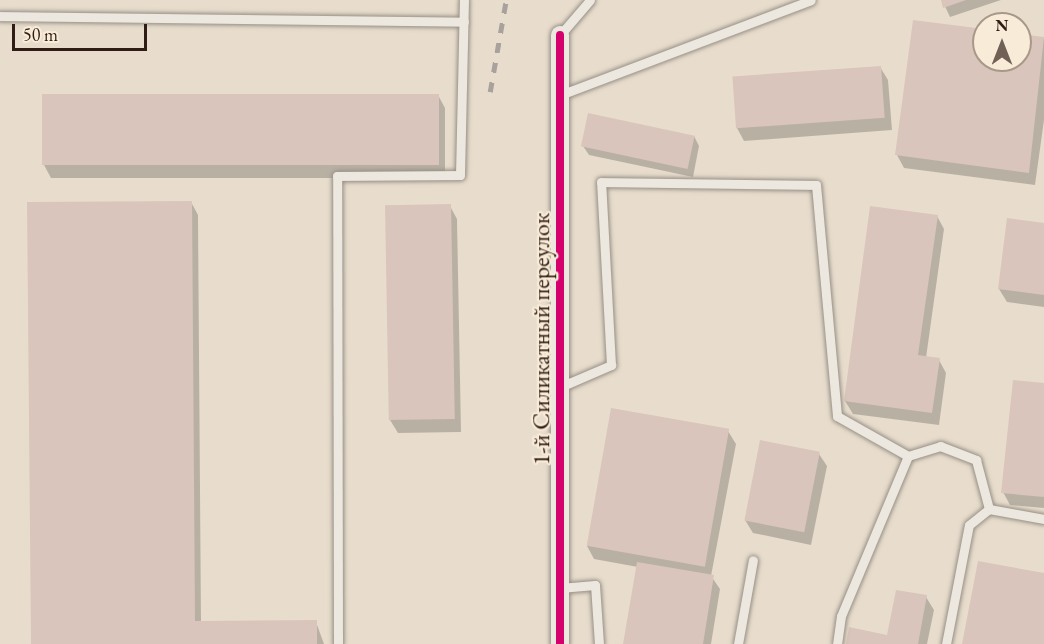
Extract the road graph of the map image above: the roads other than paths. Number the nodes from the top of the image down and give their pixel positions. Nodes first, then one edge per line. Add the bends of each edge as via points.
1 (464, 0) edge
2 (590, 0) edge
3 (811, 0) edge
4 (0, 16) edge
5 (464, 22) junction
6 (560, 35) joint
7 (560, 95) junction
8 (560, 387) junction
9 (908, 456) junction
10 (989, 509) junction
11 (1044, 519) edge
12 (753, 560) dead end
13 (560, 588) junction
14 (338, 644) edge
15 (560, 644) edge
16 (599, 644) edge
17 (738, 644) edge
18 (837, 644) edge
19 (946, 644) edge

1 - 5 lane
2 - 6 lane
3 - 7 lane
4 - 5 lane
5 - 14 lane via 460,175 337,176
6 - 7 street, 1-й Силикатный переулок
7 - 8 street, 1-й Силикатный переулок
8 - 9 lane via 611,365 601,182 816,185 837,416
8 - 13 street, 1-й Силикатный переулок
9 - 10 lane via 940,446 976,460
9 - 18 lane via 841,616
10 - 11 lane
10 - 19 lane via 969,525
12 - 17 lane
13 - 15 street, 1-й Силикатный переулок
13 - 16 lane via 595,585

